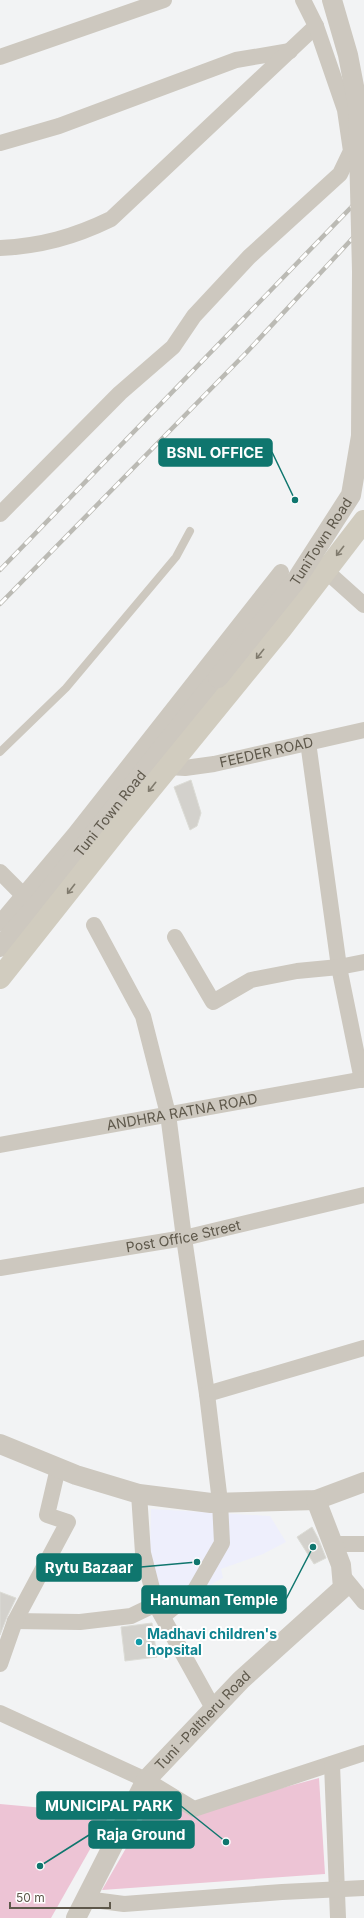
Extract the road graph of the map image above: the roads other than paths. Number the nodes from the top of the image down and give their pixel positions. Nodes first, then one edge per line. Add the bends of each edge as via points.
1 (164, 0) edge
2 (302, 0) edge
3 (332, 0) edge
4 (316, 26) junction
5 (290, 51) junction
6 (0, 57) edge
7 (0, 143) edge
8 (1, 243) edge
9 (0, 514) edge
10 (364, 520) edge
11 (190, 531) dead end
12 (326, 570) junction
13 (281, 572) dead end
14 (364, 605) edge
15 (218, 678) joint
16 (364, 730) edge
17 (308, 742) junction
18 (0, 752) edge
19 (168, 767) junction
20 (0, 872) edge
21 (23, 895) junction
22 (0, 923) edge
23 (94, 925) dead end
24 (175, 937) dead end
25 (0, 947) edge
26 (364, 962) edge
27 (338, 967) junction
28 (0, 978) edge
29 (363, 1079) edge
30 (168, 1114) junction
31 (0, 1145) edge
32 (364, 1195) edge
33 (184, 1238) junction
34 (0, 1268) edge
35 (364, 1348) edge
36 (207, 1394) junction
37 (0, 1444) edge
38 (58, 1468) junction
39 (364, 1482) edge
40 (139, 1494) junction
41 (316, 1500) junction
42 (220, 1502) junction
43 (333, 1544) junction
44 (364, 1544) edge
45 (342, 1575) junction
46 (364, 1602) edge
47 (159, 1610) junction
48 (15, 1621) junction
49 (0, 1664) edge
50 (213, 1708) junction
51 (0, 1713) edge
52 (364, 1753) edge
53 (332, 1764) junction
54 (146, 1780) junction
55 (364, 1888) edge
56 (338, 1889) junction
57 (86, 1899) junction
58 (76, 1918) edge
59 (338, 1918) edge

1 - 6 street
2 - 4 street
3 - 15 street, TuniTown Road, bridge via 348,55 358,107 362,271 362,436 351,495 295,582
4 - 5 street
4 - 9 street via 345,110 351,151 340,174 249,257 194,316 173,347 120,392
5 - 7 street via 236,60 59,126
5 - 8 street via 111,219 83,232 44,244
10 -> 12 main road
11 - 18 lane via 176,557 66,688
12 - 14 street
12 -> 19 main road via 281,630
13 - 21 street via 74,835
15 - 25 street, Tuni Town Road
16 - 17 street, FEEDER ROAD
17 - 19 street, FEEDER ROAD via 214,764 185,768
17 - 27 street
19 -> 28 main road
20 - 21 street
21 - 22 street
23 - 30 street via 143,1016
24 - 27 street via 213,1002 251,980 297,971
26 - 27 street
27 - 29 street
29 - 30 street, ANDHRA RATNA ROAD
30 - 31 street, ANDHRA RATNA ROAD
30 - 33 street
32 - 33 street, Post Office Street
33 - 34 street, Post Office Street
33 - 36 street
35 - 36 street
36 - 42 street
37 - 38 street
38 - 40 street
38 - 48 street via 47,1515 68,1522
39 - 41 street
40 - 42 street
40 - 47 street via 143,1553
41 - 42 street
41 - 43 street, Tuni -Paltheru Road
42 - 47 street via 222,1542 195,1590
43 - 44 street
43 - 45 street, Tuni -Paltheru Road
45 - 46 street
45 - 50 street, Tuni -Paltheru Road via 343,1588 340,1592
47 - 48 street via 80,1622
47 - 50 street
48 - 49 street
50 - 54 street, Tuni -Paltheru Road
51 - 54 street
52 - 53 street
53 - 54 street via 194,1809
53 - 56 street
54 - 57 street, Tuni -Paltheru Road
55 - 56 street
56 - 57 street via 124,1904
56 - 59 street
57 - 58 street, Tuni -Paltheru Road

